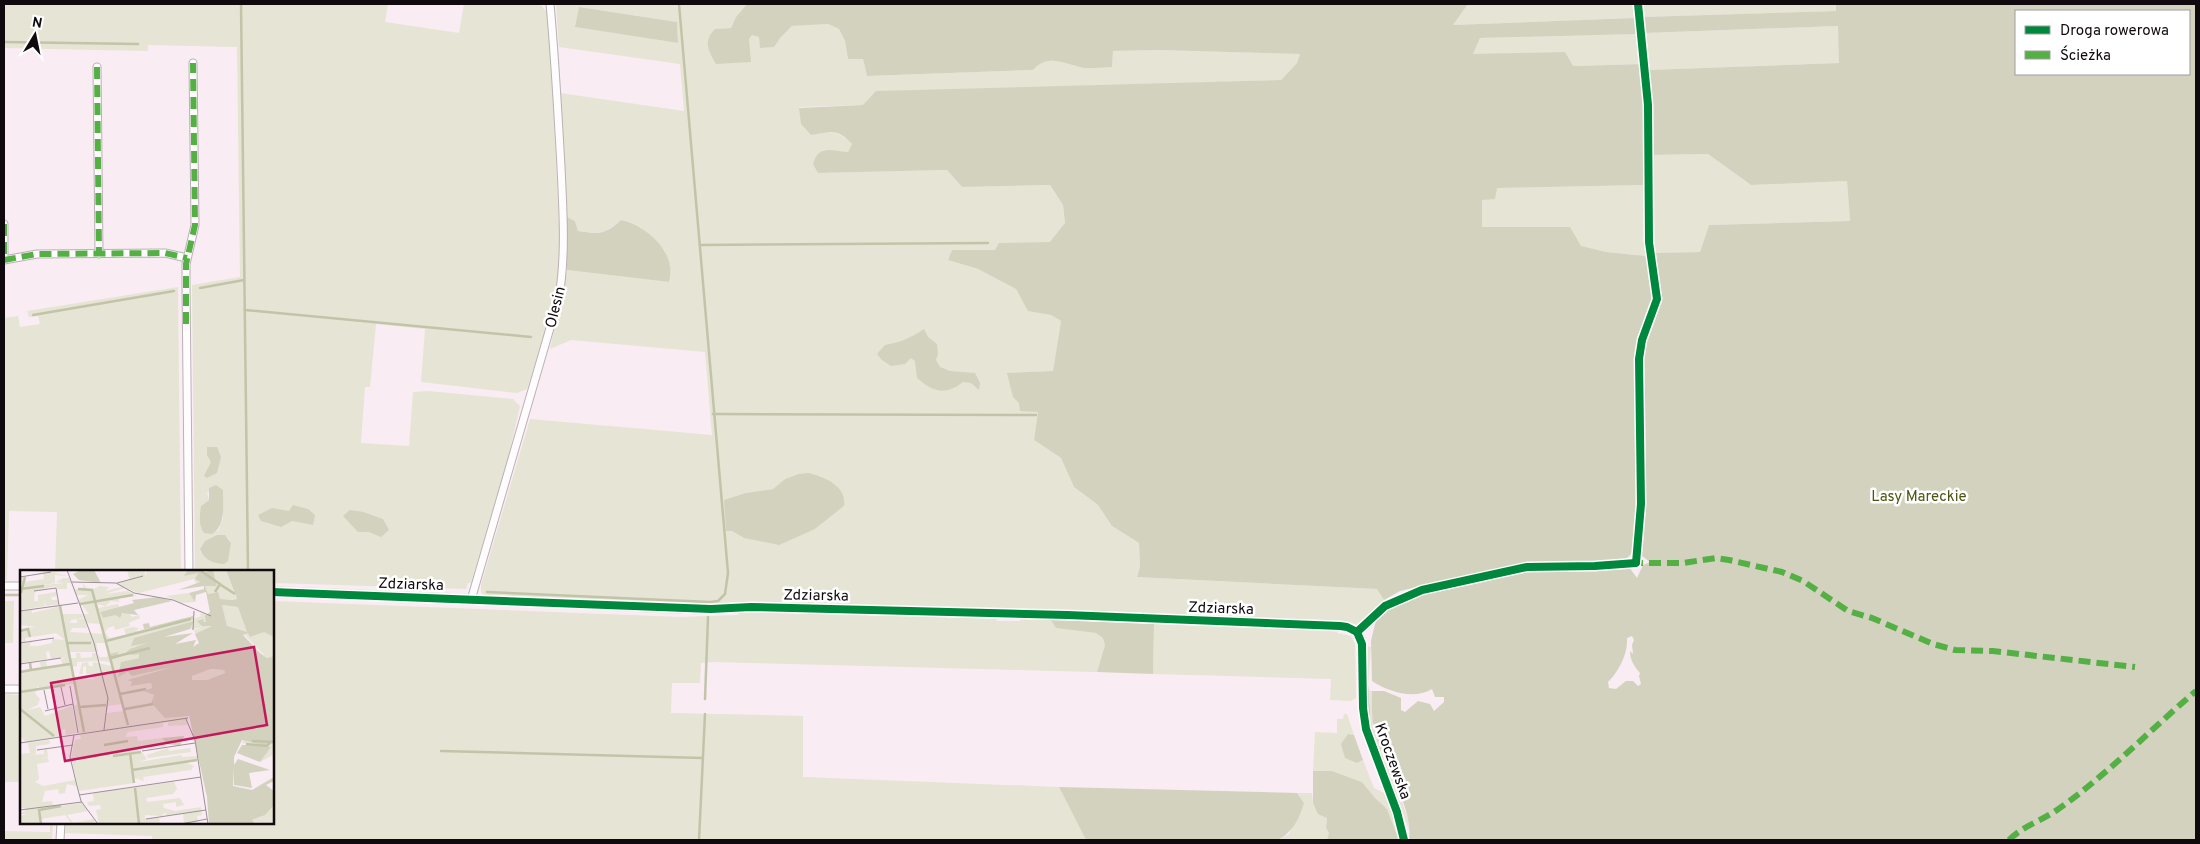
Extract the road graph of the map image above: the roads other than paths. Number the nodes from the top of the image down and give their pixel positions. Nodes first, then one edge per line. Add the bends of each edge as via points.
1 (550, 4) edge
2 (193, 63) dead end
3 (97, 67) dead end
4 (4, 224) edge
5 (99, 254) junction
6 (187, 258) junction
7 (4, 260) edge
8 (189, 570) edge
9 (4, 586) edge
10 (20, 586) edge
11 (274, 592) edge
12 (471, 600) junction
13 (1357, 632) joint
14 (4, 689) edge
15 (20, 689) edge
16 (61, 824) edge
17 (60, 840) edge
18 (1404, 840) edge

1 - 12 street, Olesin via 564,268 559,297
2 - 6 street via 195,225
3 - 5 street
4 - 7 street
5 - 6 street via 165,253
5 - 7 street via 37,254
6 - 8 street
9 - 10 street
11 - 12 street, Zdziarska
12 - 13 street, Zdziarska via 711,609 751,607 1067,615 1340,626
13 - 18 street, Kroczewska via 1362,644 1366,729
14 - 15 street
16 - 17 street

